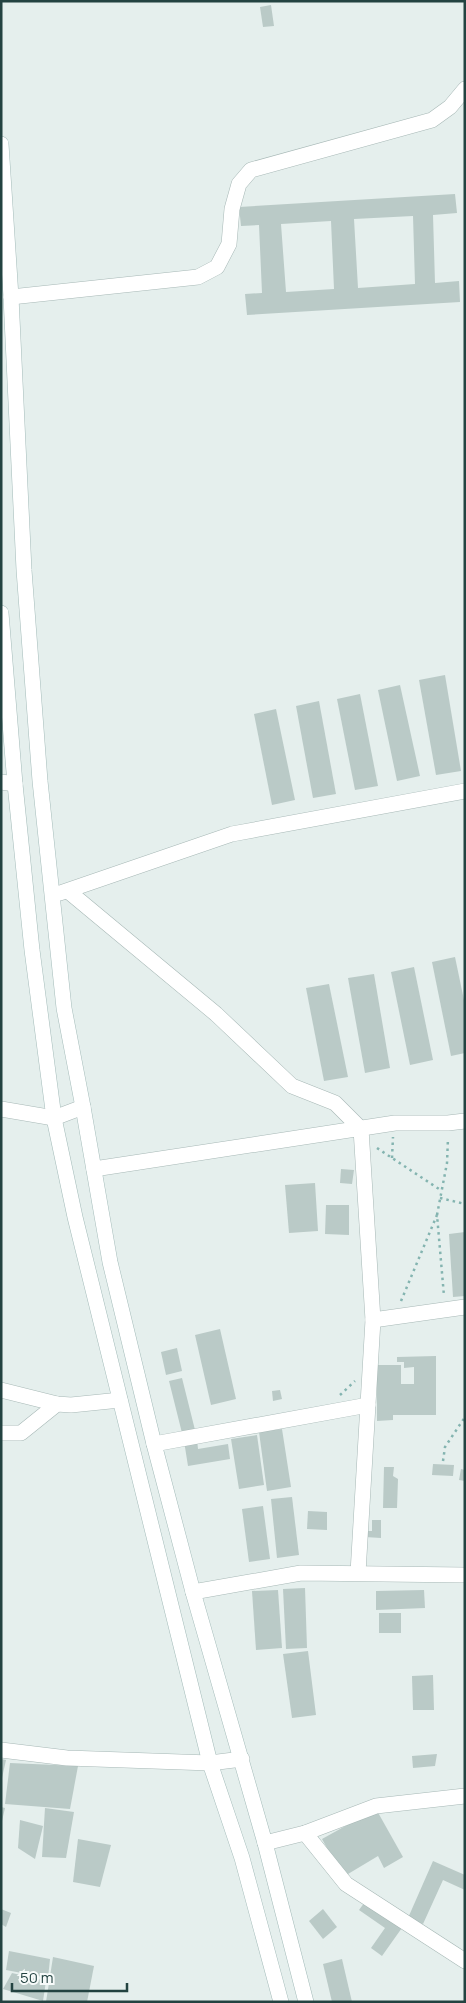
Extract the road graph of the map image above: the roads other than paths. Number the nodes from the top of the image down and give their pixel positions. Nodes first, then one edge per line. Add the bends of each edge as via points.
1 (465, 89) edge
2 (1, 144) edge
3 (11, 297) junction
4 (1, 613) edge
5 (8, 783) edge
6 (465, 791) edge
7 (68, 891) junction
8 (52, 896) junction
9 (83, 1107) junction
10 (1, 1109) edge
11 (54, 1118) junction
12 (465, 1121) edge
13 (361, 1134) junction
14 (94, 1169) junction
15 (465, 1307) edge
16 (373, 1320) junction
17 (1, 1390) edge
18 (120, 1400) junction
19 (58, 1404) junction
20 (368, 1405) junction
21 (1, 1433) edge
22 (154, 1444) junction
23 (358, 1573) junction
24 (465, 1575) edge
25 (192, 1592) junction
26 (1, 1750) edge
27 (242, 1759) junction
28 (210, 1763) junction
29 (465, 1796) edge
30 (305, 1834) junction
31 (265, 1843) junction
32 (465, 1961) edge
33 (281, 2002) edge
34 (306, 2002) edge

1 - 3 street via 450,107 432,120 251,170 239,184 232,209 229,244 217,267 198,277
2 - 3 street
3 - 8 street via 24,570
4 - 5 street
5 - 11 street
6 - 7 street via 232,834
7 - 8 street
7 - 13 street via 216,1014 292,1086 335,1103
8 - 9 street via 64,1008
9 - 11 street
9 - 14 street
10 - 11 street
11 - 18 street
12 - 13 street via 395,1123
13 - 14 street
13 - 16 street
14 - 22 street via 110,1262
15 - 16 street
16 - 20 street
17 - 19 street
18 - 19 street
18 - 28 street
19 - 21 street via 21,1433
20 - 22 street
20 - 23 street
22 - 25 street
23 - 24 street
23 - 25 street via 301,1573
25 - 27 street
26 - 28 street via 67,1758
27 - 28 street
27 - 31 street
28 - 33 street via 242,1858
29 - 30 street via 376,1806
30 - 31 street
30 - 32 street via 346,1884
31 - 34 street

